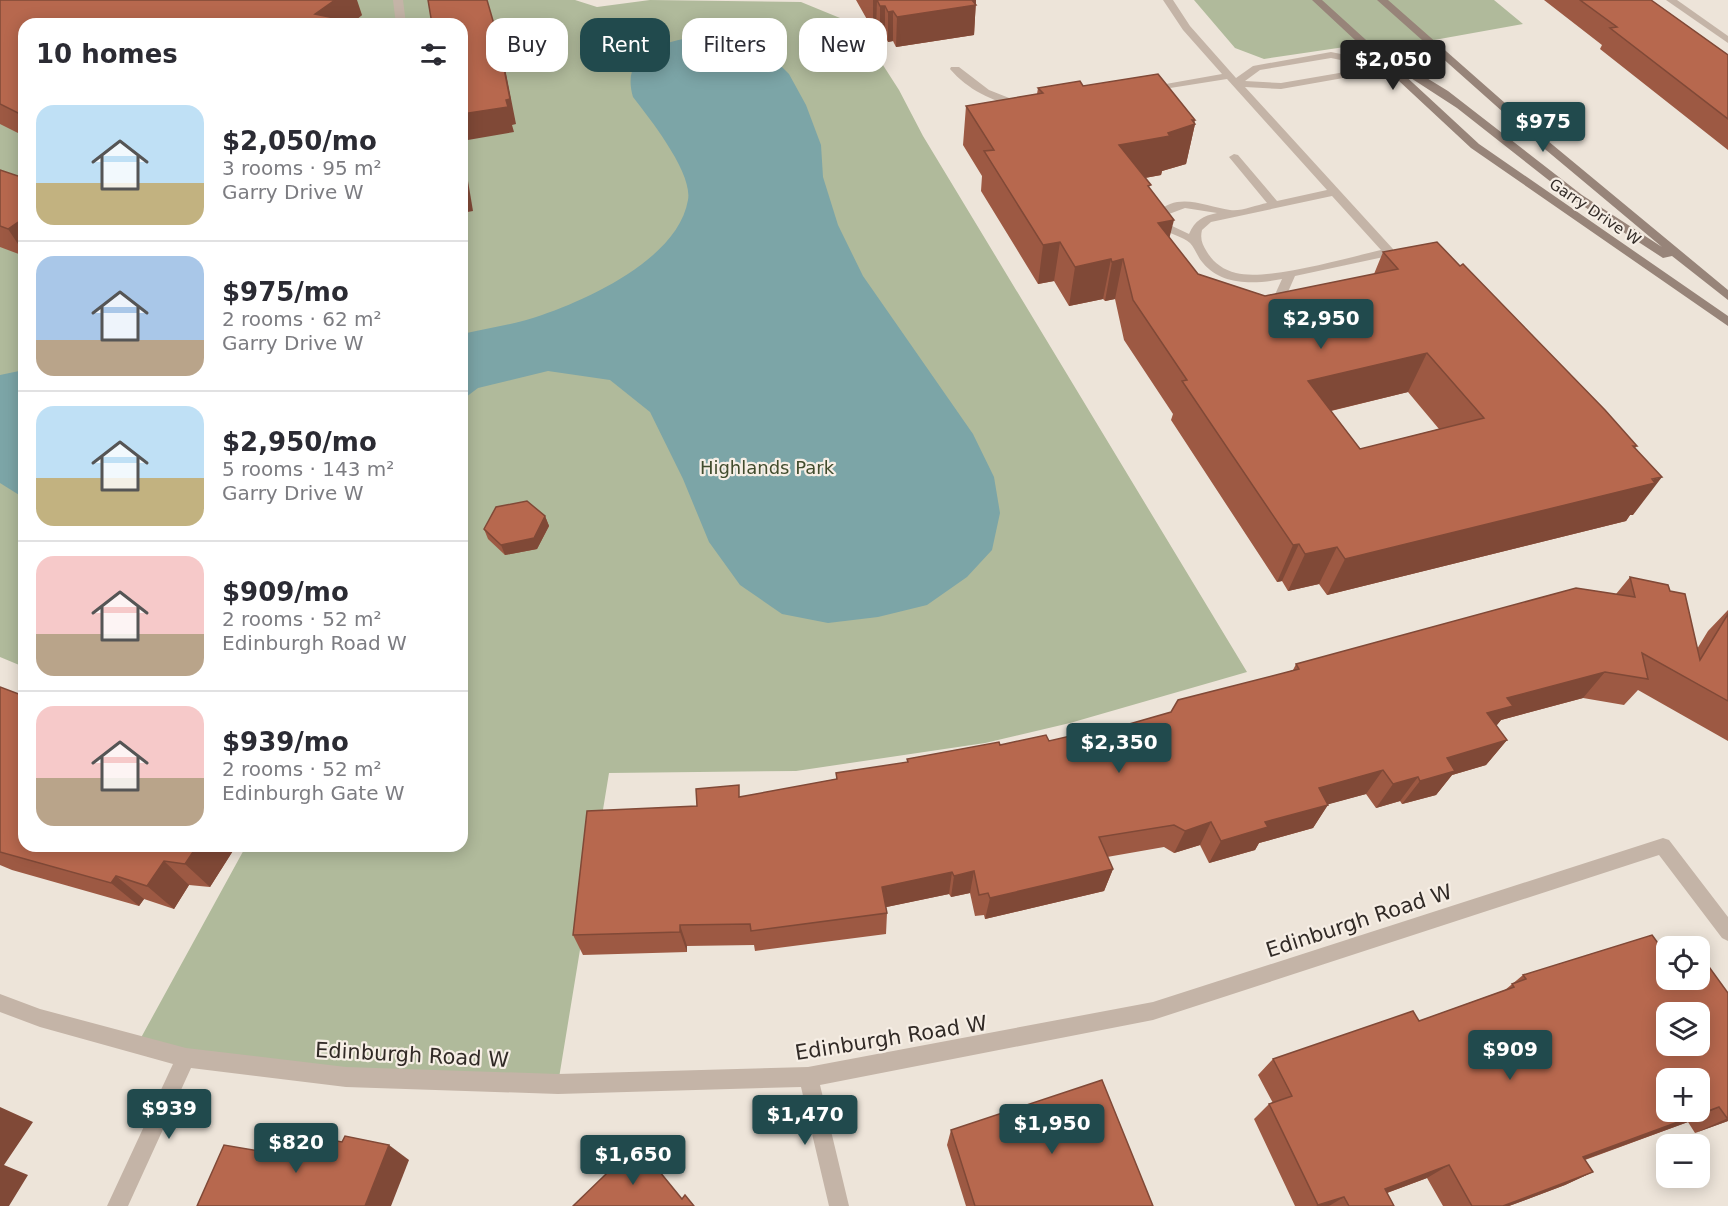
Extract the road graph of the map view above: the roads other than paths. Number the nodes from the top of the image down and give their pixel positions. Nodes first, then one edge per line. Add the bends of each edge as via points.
1 (398, 0) edge
2 (1168, 0) edge
3 (1317, 0) edge
4 (1382, 0) edge
5 (1671, 0) edge
6 (400, 18) edge
7 (1728, 40) edge
8 (1436, 48) junction
9 (1378, 57) junction
10 (1356, 60) junction
11 (955, 69) dead end
12 (1232, 80) junction
13 (1137, 92) edge
14 (1034, 107) edge
15 (1234, 157) dead end
16 (1335, 192) junction
17 (1274, 204) junction
18 (1230, 213) junction
19 (1195, 241) junction
20 (1698, 272) junction
21 (1291, 273) junction
22 (1728, 296) edge
23 (1266, 321) edge
24 (1728, 322) edge
25 (1728, 932) edge
26 (0, 1003) edge
27 (186, 1058) junction
28 (808, 1077) junction
29 (117, 1206) edge
30 (839, 1206) edge

1 - 6 street
2 - 12 street via 1185,28
3 - 9 main road, Garry Drive W
4 - 8 main road, Garry Drive W
5 - 7 street
8 - 9 street
8 - 20 main road, Garry Drive W
9 - 10 street
9 - 20 main road via 1424,79 1630,234
9 - 24 main road, Garry Drive W via 1475,146
10 - 12 street via 1331,56 1257,69
10 - 12 street via 1349,74 1281,87
11 - 14 street via 971,86 989,95
12 - 13 street
12 - 16 street
15 - 17 street
16 - 17 street
16 - 21 street via 1389,252
17 - 18 street
18 - 19 street via 1207,219 1198,226
18 - 19 street via 1192,204 1173,206 1163,213 1164,227
19 - 21 street via 1226,279 1250,281
20 - 22 main road, Garry Drive W
21 - 23 street
25 - 28 street, Edinburgh Road W via 1663,846 1153,1011
26 - 27 street, Edinburgh Road W via 40,1018
27 - 28 street, Edinburgh Road W via 346,1077 558,1084
27 - 29 street
28 - 30 street

